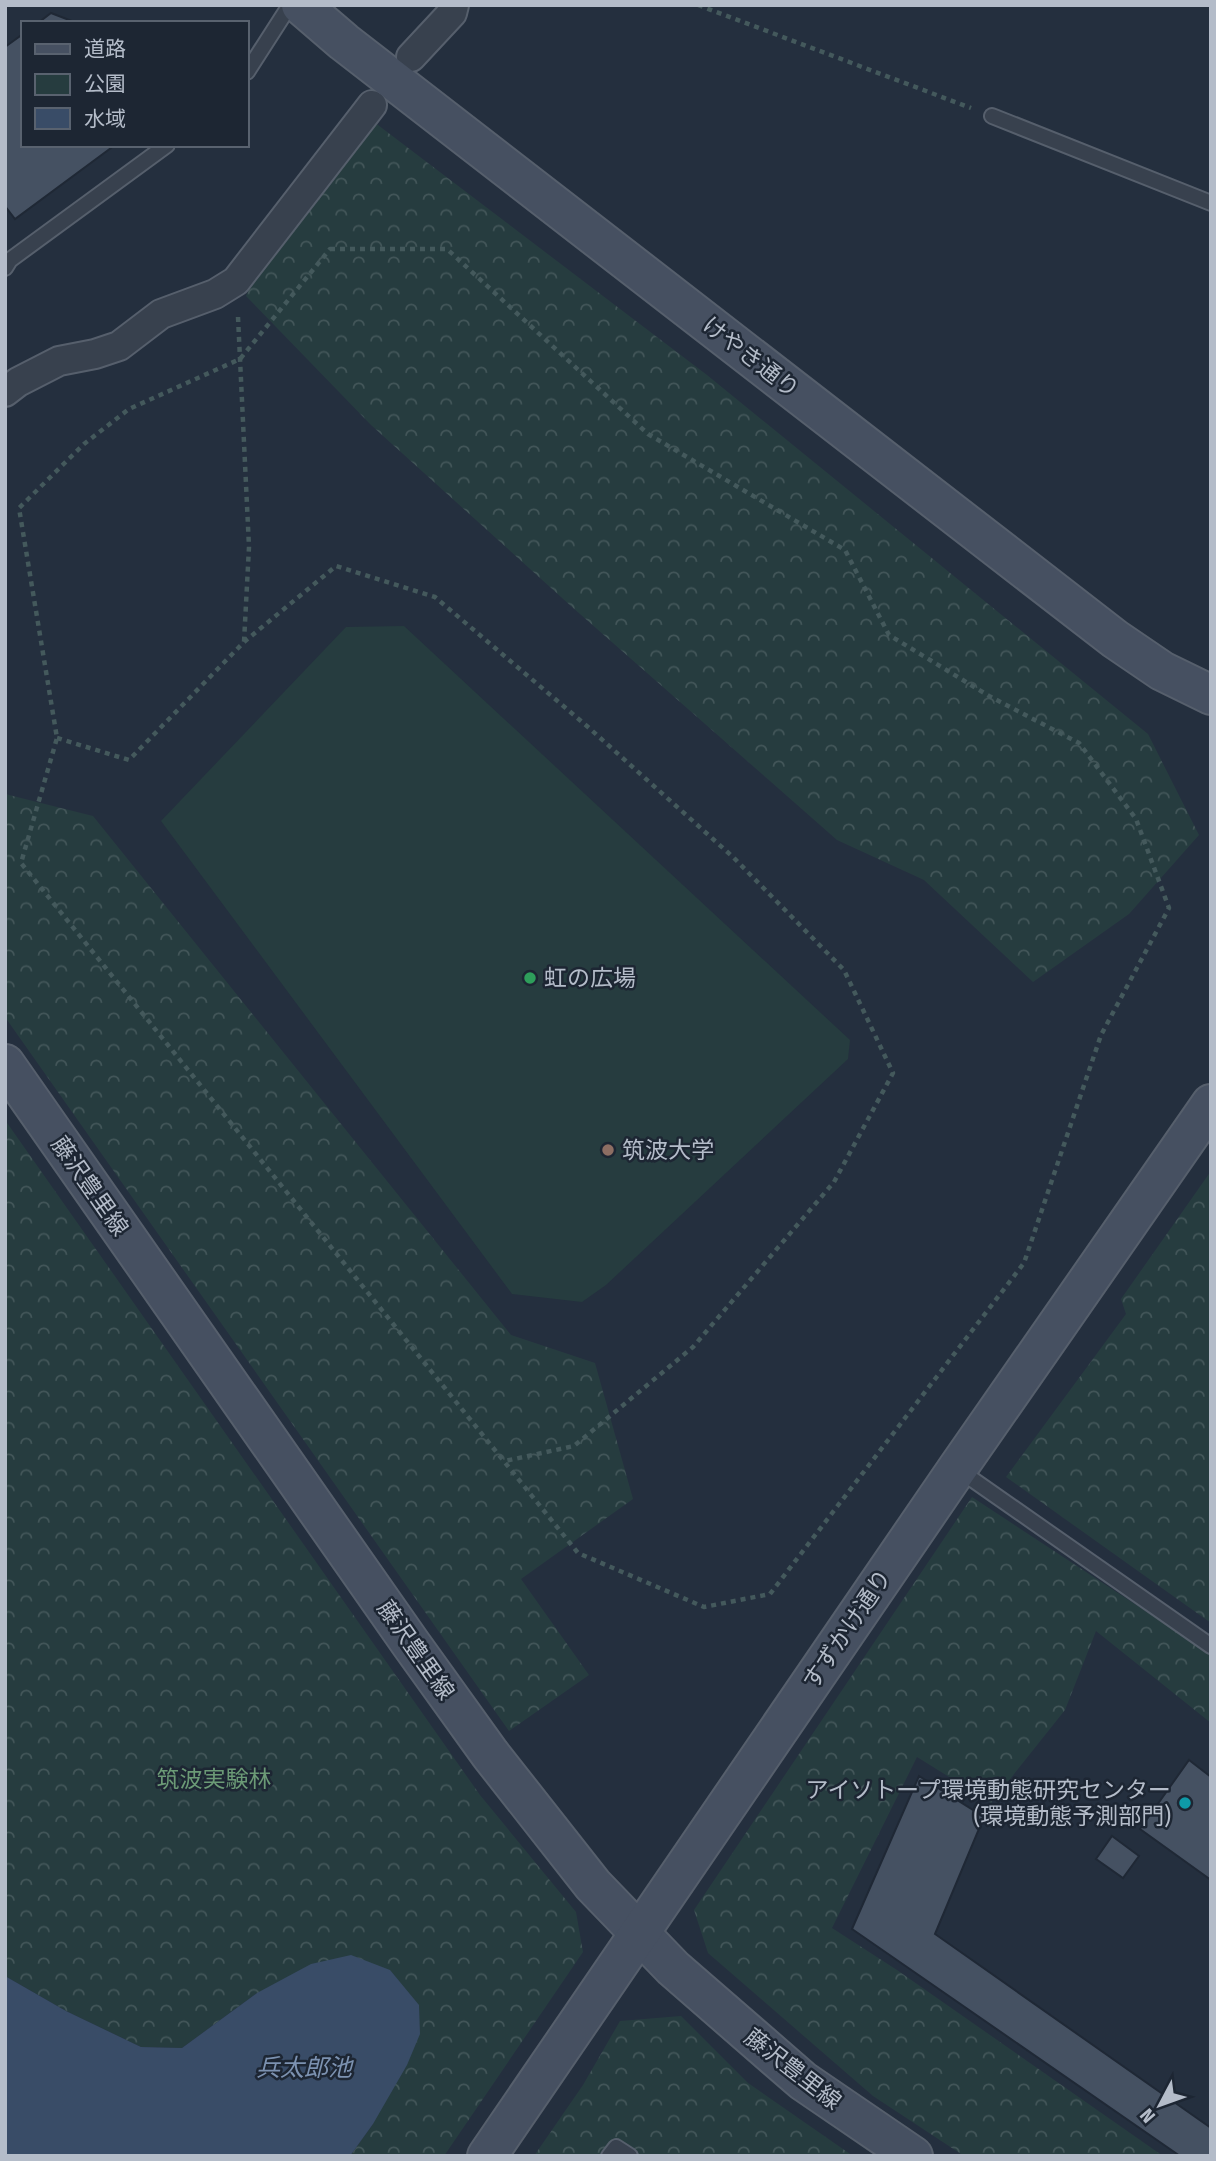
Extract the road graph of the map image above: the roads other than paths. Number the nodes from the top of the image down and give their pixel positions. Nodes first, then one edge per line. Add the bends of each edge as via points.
1 (290, 5) edge
2 (302, 5) edge
3 (454, 5) edge
4 (411, 57) dead end
5 (248, 70) edge
6 (372, 105) dead end
7 (992, 116) road end
8 (164, 147) edge
9 (1211, 202) edge
10 (7, 260) edge
11 (5, 392) edge
12 (1162, 671) junction
13 (1211, 695) edge
14 (1211, 716) edge
15 (5, 1064) edge
16 (1211, 1104) edge
17 (957, 1469) junction
18 (1211, 1646) edge
19 (638, 1934) junction
20 (487, 2156) edge
21 (609, 2156) edge
22 (630, 2156) edge
23 (913, 2156) edge

1 - 5 lane
2 - 12 street, けやき通り via 1104,631
3 - 4 street via 452,13
6 - 11 street via 236,281 161,314 119,346 59,361
7 - 9 lane
8 - 10 lane
12 - 13 street, けやき通り
12 - 14 street
15 - 19 street, 藤沢豊里線 via 490,1754 593,1885
16 - 17 street, すずかけ通り
17 - 18 lane
17 - 19 street, すずかけ通り
19 - 20 street, すずかけ通り
19 - 23 street, 藤沢豊里線 via 803,2081
21 - 22 lane via 616,2147

